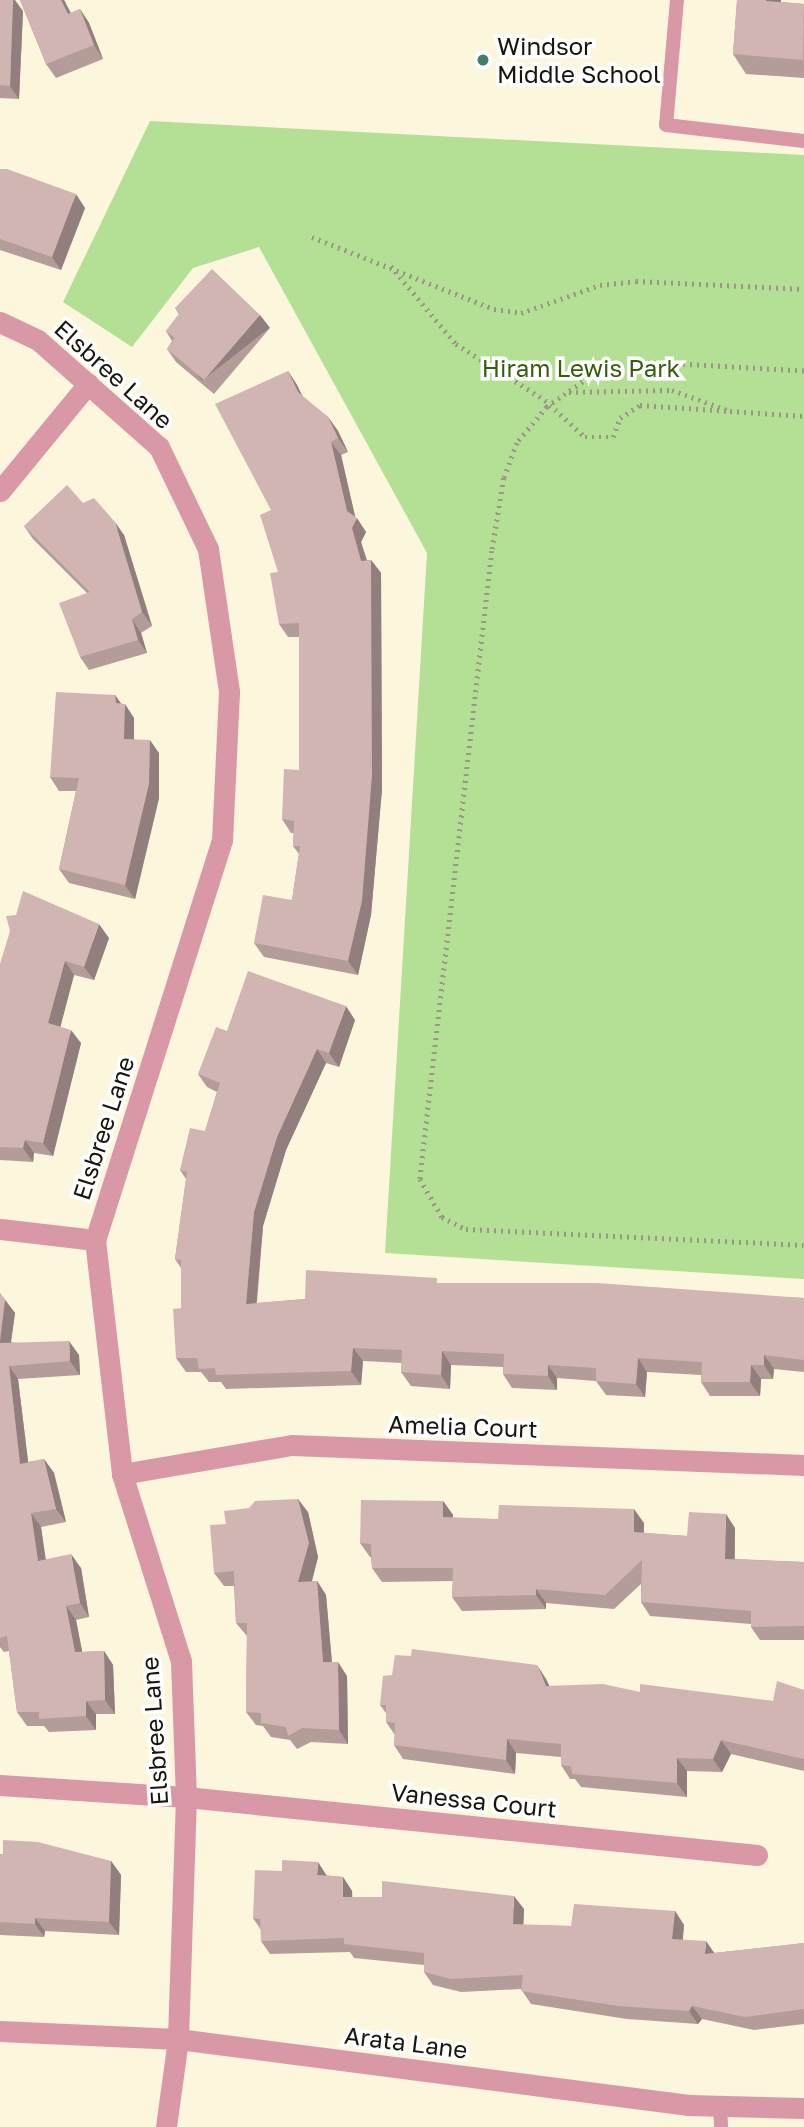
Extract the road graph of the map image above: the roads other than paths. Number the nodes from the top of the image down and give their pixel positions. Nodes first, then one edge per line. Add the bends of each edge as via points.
1 (677, 0) edge
2 (804, 141) edge
3 (0, 322) edge
4 (88, 384) junction
5 (0, 491) edge
6 (0, 1229) edge
7 (95, 1240) junction
8 (804, 1465) edge
9 (122, 1474) junction
10 (0, 1785) edge
11 (186, 1797) junction
12 (757, 1855) dead end
13 (0, 2031) edge
14 (178, 2039) junction
15 (804, 2108) edge
16 (721, 2116) edge
17 (166, 2127) edge

1 - 2 lane via 666,125
3 - 4 street, Elsbree Lane via 38,340
4 - 5 street
4 - 7 street, Elsbree Lane via 159,447 208,549 229,692 222,840
6 - 7 street
7 - 9 street, Elsbree Lane
8 - 9 street, Amelia Court via 292,1446
9 - 11 street, Elsbree Lane via 180,1661
10 - 11 street, Vanessa Court
11 - 12 street, Vanessa Court
11 - 14 street, Elsbree Lane
13 - 14 street, Arata Lane
14 - 16 street, Arata Lane
14 - 17 street, Elsbree Lane
15 - 16 street, Arata Lane

